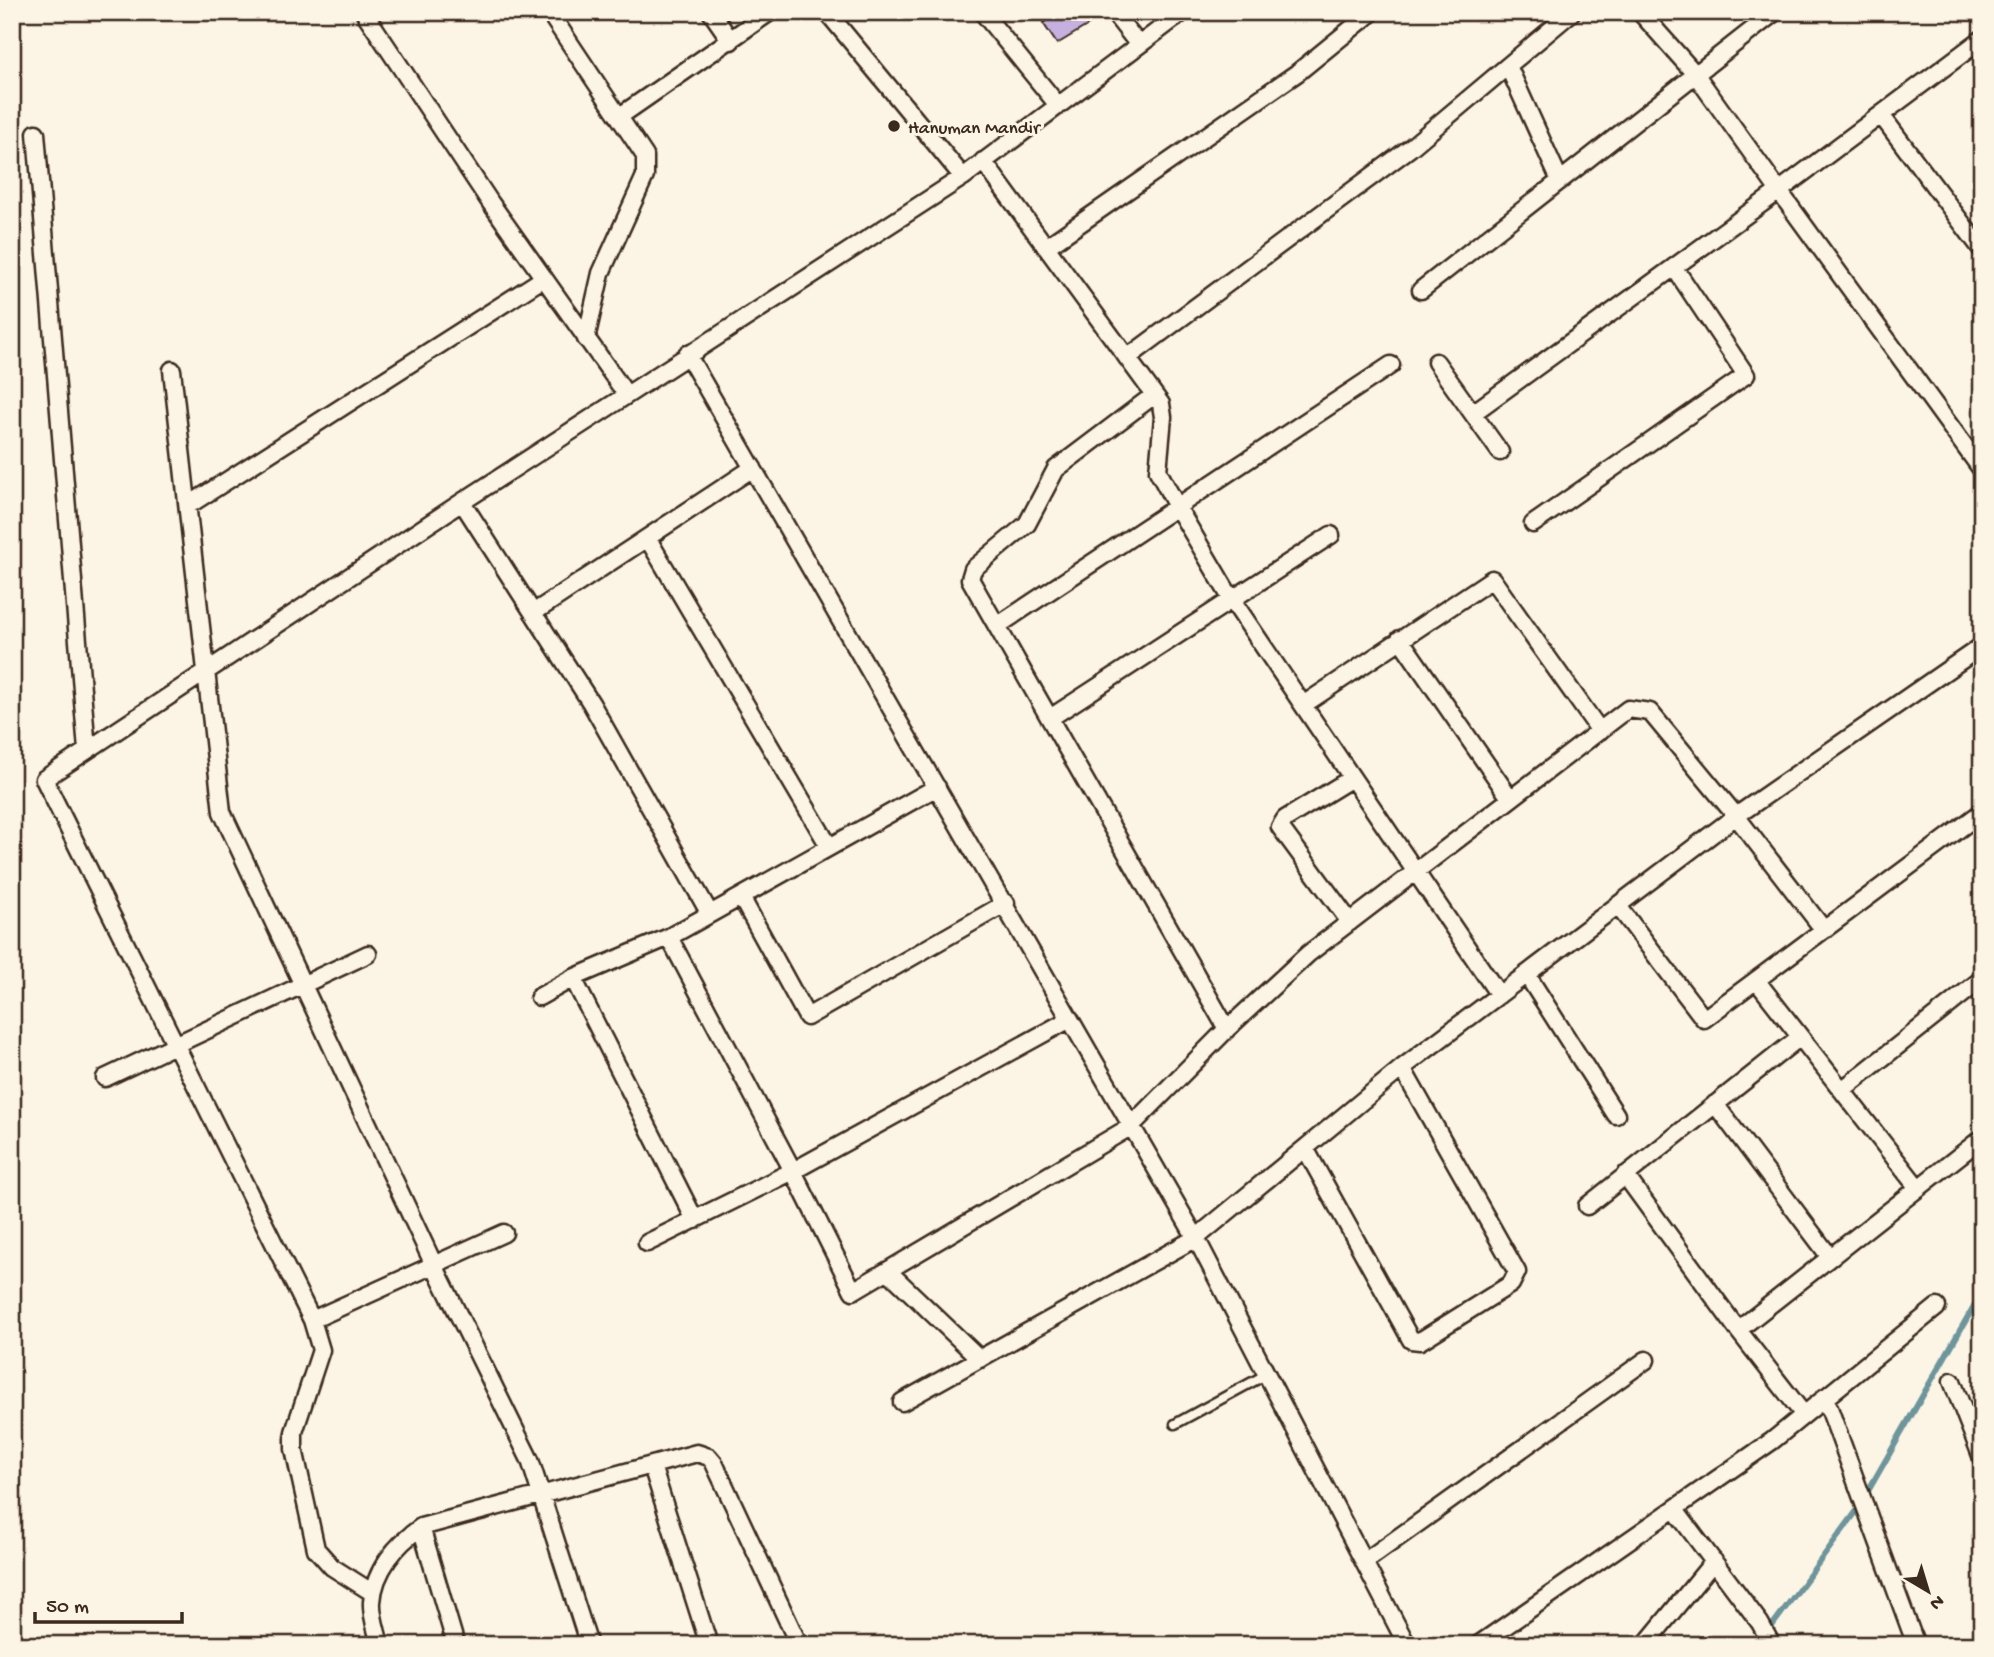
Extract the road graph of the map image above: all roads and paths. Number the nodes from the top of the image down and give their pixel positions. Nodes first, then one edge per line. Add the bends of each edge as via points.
1 (364, 12) edge
2 (549, 12) edge
3 (711, 12) edge
4 (770, 12) edge
5 (827, 12) edge
6 (1113, 12) edge
7 (1183, 12) edge
8 (1372, 12) edge
9 (1572, 12) edge
10 (1640, 12) edge
11 (1775, 12) edge
12 (983, 13) edge
13 (1982, 39) edge
14 (731, 41) junction
15 (1139, 45) junction
16 (1508, 66) junction
17 (1696, 75) junction
18 (1057, 104) junction
19 (1881, 115) junction
20 (620, 116) junction
21 (36, 133) dead end
22 (983, 161) junction
23 (963, 177) junction
24 (1560, 181) junction
25 (1779, 191) junction
26 (1046, 247) junction
27 (1982, 250) edge
28 (1674, 267) junction
29 (544, 278) junction
30 (1421, 290) dead end
31 (586, 339) junction
32 (687, 354) junction
33 (1127, 358) junction
34 (1436, 362) dead end
35 (1391, 365) dead end
36 (172, 370) dead end
37 (626, 394) junction
38 (1154, 395) junction
39 (1473, 413) junction
40 (1500, 452) dead end
41 (753, 468) junction
42 (1982, 470) edge
43 (461, 502) junction
44 (189, 505) junction
45 (1176, 505) junction
46 (1533, 524) dead end
47 (1331, 535) dead end
48 (648, 540) junction
49 (1233, 600) junction
50 (533, 613) junction
51 (997, 626) junction
52 (1400, 639) junction
53 (1982, 646) edge
54 (205, 670) junction
55 (1303, 705) junction
56 (1049, 718) junction
57 (1600, 731) junction
58 (87, 750) junction
59 (1352, 778) junction
60 (937, 787) junction
61 (1510, 798) junction
62 (1982, 812) edge
63 (1736, 816) junction
64 (829, 846) junction
65 (1416, 872) junction
66 (741, 897) junction
67 (1006, 903) junction
68 (1618, 906) junction
69 (710, 914) junction
70 (1350, 922) junction
71 (1824, 930) junction
72 (668, 937) junction
73 (368, 954) dead end
74 (1527, 975) junction
75 (573, 978) junction
76 (1982, 979) edge
77 (1756, 980) junction
78 (301, 985) junction
79 (1499, 995) junction
80 (538, 998) dead end
81 (1070, 1019) junction
82 (1227, 1029) junction
83 (1800, 1037) junction
84 (177, 1044) junction
85 (1402, 1068) junction
86 (105, 1077) dead end
87 (1842, 1090) junction
88 (1715, 1104) junction
89 (1616, 1115) dead end
90 (1130, 1127) junction
91 (1982, 1138) edge
92 (1305, 1148) junction
93 (793, 1171) junction
94 (1625, 1175) junction
95 (1918, 1188) junction
96 (1587, 1206) dead end
97 (695, 1220) junction
98 (504, 1233) dead end
99 (1196, 1238) junction
100 (648, 1243) dead end
101 (1830, 1257) junction
102 (434, 1265) junction
103 (889, 1272) junction
104 (1937, 1307) dead end
105 (312, 1320) junction
106 (1738, 1331) junction
107 (980, 1359) junction
108 (1646, 1360) dead end
109 (1267, 1374) junction
110 (1952, 1381) dead end
111 (1825, 1397) junction
112 (902, 1402) dead end
113 (1804, 1415) junction
114 (1974, 1415) edge
115 (1175, 1424) dead end
116 (1982, 1458) edge
117 (652, 1465) junction
118 (543, 1494) junction
119 (1675, 1510) junction
120 (421, 1527) junction
121 (1714, 1561) junction
122 (1364, 1562) junction
123 (373, 1593) junction
124 (380, 1645) edge
125 (456, 1645) edge
126 (589, 1645) edge
127 (709, 1645) edge
128 (799, 1645) edge
129 (1407, 1645) edge
130 (1478, 1645) edge
131 (1644, 1645) edge
132 (1772, 1645) edge
133 (1916, 1645) edge

1 - 29 street
2 - 20 street
3 - 14 street
4 - 14 street
5 - 23 street
6 - 15 street
7 - 15 street
8 - 26 street via 1297,72
9 - 16 street
10 - 17 street
11 - 17 street
12 - 18 street
13 - 19 street
14 - 20 street
15 - 18 street
16 - 24 street
16 - 33 street via 1369,179
17 - 24 street
17 - 25 street
18 - 22 street
19 - 25 street
19 - 27 street
20 - 31 street via 645,156 647,169 601,273
21 - 58 street
22 - 23 street
22 - 26 street
23 - 32 street
24 - 30 street
25 - 28 street
25 - 42 street
26 - 33 street
28 - 39 street
28 - 46 street via 1746,375
29 - 31 street
29 - 44 street
31 - 37 street
32 - 37 street
32 - 41 street
33 - 38 street
34 - 39 street
35 - 45 street
36 - 44 street
37 - 43 street
38 - 45 street via 1163,417 1158,471
38 - 51 street via 1056,469 1027,524 973,569 970,579
39 - 40 street
41 - 48 street
41 - 60 street
43 - 50 street
43 - 54 street
44 - 54 street
45 - 49 street
45 - 51 street
47 - 49 street
48 - 50 street
48 - 64 street
49 - 55 street
49 - 56 street
50 - 69 street via 591,703
51 - 56 street
52 - 55 street
52 - 57 street via 1492,579
52 - 61 street
53 - 63 street
54 - 58 street
54 - 78 street via 222,812
55 - 59 street
56 - 82 street
57 - 61 street
57 - 63 street via 1628,709 1650,712
58 - 84 street via 44,779
59 - 65 street
59 - 70 street via 1280,827
60 - 64 street
60 - 67 street
61 - 65 street
62 - 71 street
63 - 68 street
63 - 71 street
64 - 66 street
65 - 70 street
65 - 79 street
66 - 67 street via 807,1017
66 - 69 street
67 - 81 street
68 - 74 street
68 - 77 street via 1704,1019
69 - 72 street
70 - 82 street
71 - 77 street
72 - 75 street
72 - 93 street
73 - 78 street
74 - 79 street
74 - 89 street
75 - 80 street
75 - 97 street
76 - 87 street
77 - 83 street
78 - 84 street
78 - 102 street
79 - 85 street
81 - 90 street
81 - 93 street
82 - 90 street
83 - 87 street
83 - 88 street
84 - 86 street
84 - 105 street
85 - 92 street
85 - 92 street via 1517,1272 1511,1284 1420,1341 1411,1340
87 - 95 street
88 - 94 street
88 - 101 street
90 - 99 street
90 - 103 street
91 - 95 street
92 - 99 street
93 - 97 street
93 - 103 street via 853,1291
94 - 96 street
94 - 106 street
95 - 101 street
97 - 100 street
98 - 102 street
99 - 107 street
99 - 109 street
101 - 106 street
102 - 105 street
102 - 118 street
103 - 107 street
104 - 111 street
105 - 123 street via 321,1350 294,1432 293,1449 316,1549 331,1567
106 - 113 street
107 - 112 street
108 - 122 street
109 - 115 lane
109 - 122 street
110 - 114 street
111 - 113 street
111 - 133 street
113 - 119 street
114 - 116 street
117 - 118 street
117 - 127 street
117 - 128 street via 697,1453 709,1457
118 - 120 street
118 - 126 street
119 - 121 street
119 - 130 street
120 - 123 street via 386,1560
120 - 125 street
121 - 131 street
121 - 132 street
122 - 129 street
123 - 124 street

